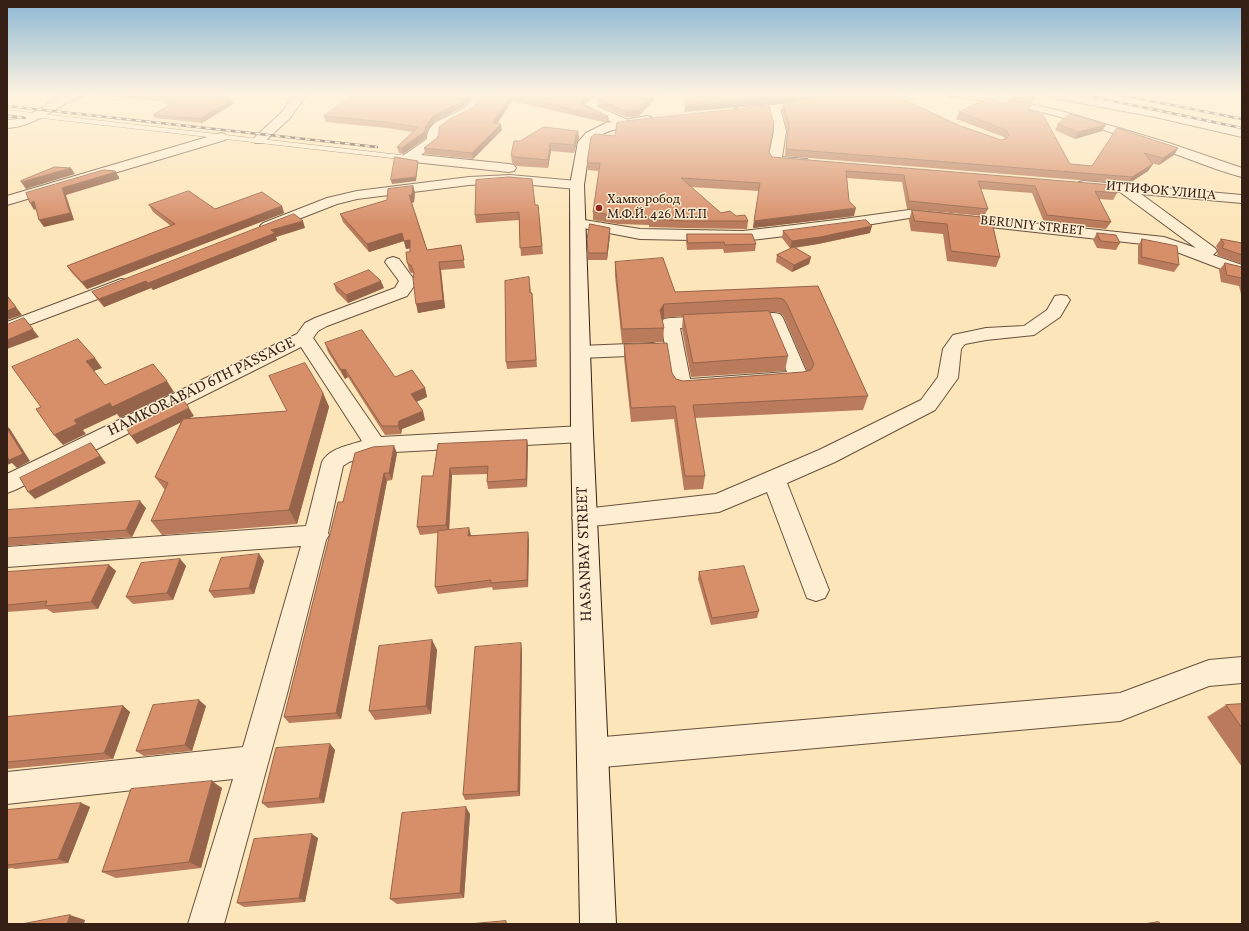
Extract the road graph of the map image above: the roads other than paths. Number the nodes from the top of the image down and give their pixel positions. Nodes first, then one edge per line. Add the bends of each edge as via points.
1 (220, 137) edge
2 (227, 137) edge
3 (262, 137) edge
4 (433, 137) edge
5 (589, 137) edge
6 (779, 137) edge
7 (1137, 137) edge
8 (259, 140) junction
9 (1242, 157) edge
10 (409, 158) junction
11 (815, 163) edge
12 (1241, 173) edge
13 (577, 179) junction
14 (1068, 184) edge
15 (1124, 188) junction
16 (1242, 199) edge
17 (7, 201) edge
18 (578, 223) junction
19 (252, 232) edge
20 (392, 262) dead end
21 (1236, 268) edge
22 (136, 278) edge
23 (1061, 300) dead end
24 (7, 328) edge
25 (304, 338) junction
26 (675, 349) junction
27 (580, 352) junction
28 (582, 434) junction
29 (375, 445) junction
30 (774, 479) junction
31 (7, 484) edge
32 (584, 518) junction
33 (316, 535) junction
34 (7, 557) edge
35 (816, 590) dead end
36 (1242, 670) edge
37 (592, 753) junction
38 (253, 761) junction
39 (7, 788) edge
40 (206, 924) edge
41 (598, 924) edge

1 - 17 street
2 - 8 lane
3 - 8 street
4 - 10 street
5 - 13 street via 584,142
6 - 11 street via 775,160
7 - 12 street
8 - 10 lane
9 - 12 street
10 - 13 street
13 - 18 street, HASANBAY STREET
13 - 19 street via 470,181 357,196 332,201
14 - 15 street, ИТТИФОК УЛИЦА
15 - 16 street, ИТТИФОК УЛИЦА
15 - 21 street
18 - 21 street, BERUNIY STREET via 640,234 743,236 910,214 1164,242
18 - 27 street, HASANBAY STREET
20 - 25 street via 408,281 401,292 321,322 311,327
22 - 24 street
23 - 30 street via 1054,313 1028,331 959,339 952,349 948,378 928,405 827,456
25 - 29 street, HAMKORABAD 6TH PASSAGE
25 - 31 street, HAMKORABAD 6TH PASSAGE
26 - 26 street via 670,323 774,318 798,378 682,386
26 - 27 street
27 - 28 street, HASANBAY STREET
28 - 29 street
28 - 32 street, HASANBAY STREET
29 - 33 street via 341,456 333,462
30 - 32 street via 719,504
30 - 35 street
32 - 37 street, HASANBAY STREET
33 - 34 street
33 - 38 street
36 - 37 street via 1209,673 1120,707
37 - 41 street, HASANBAY STREET
38 - 39 street
38 - 40 street

